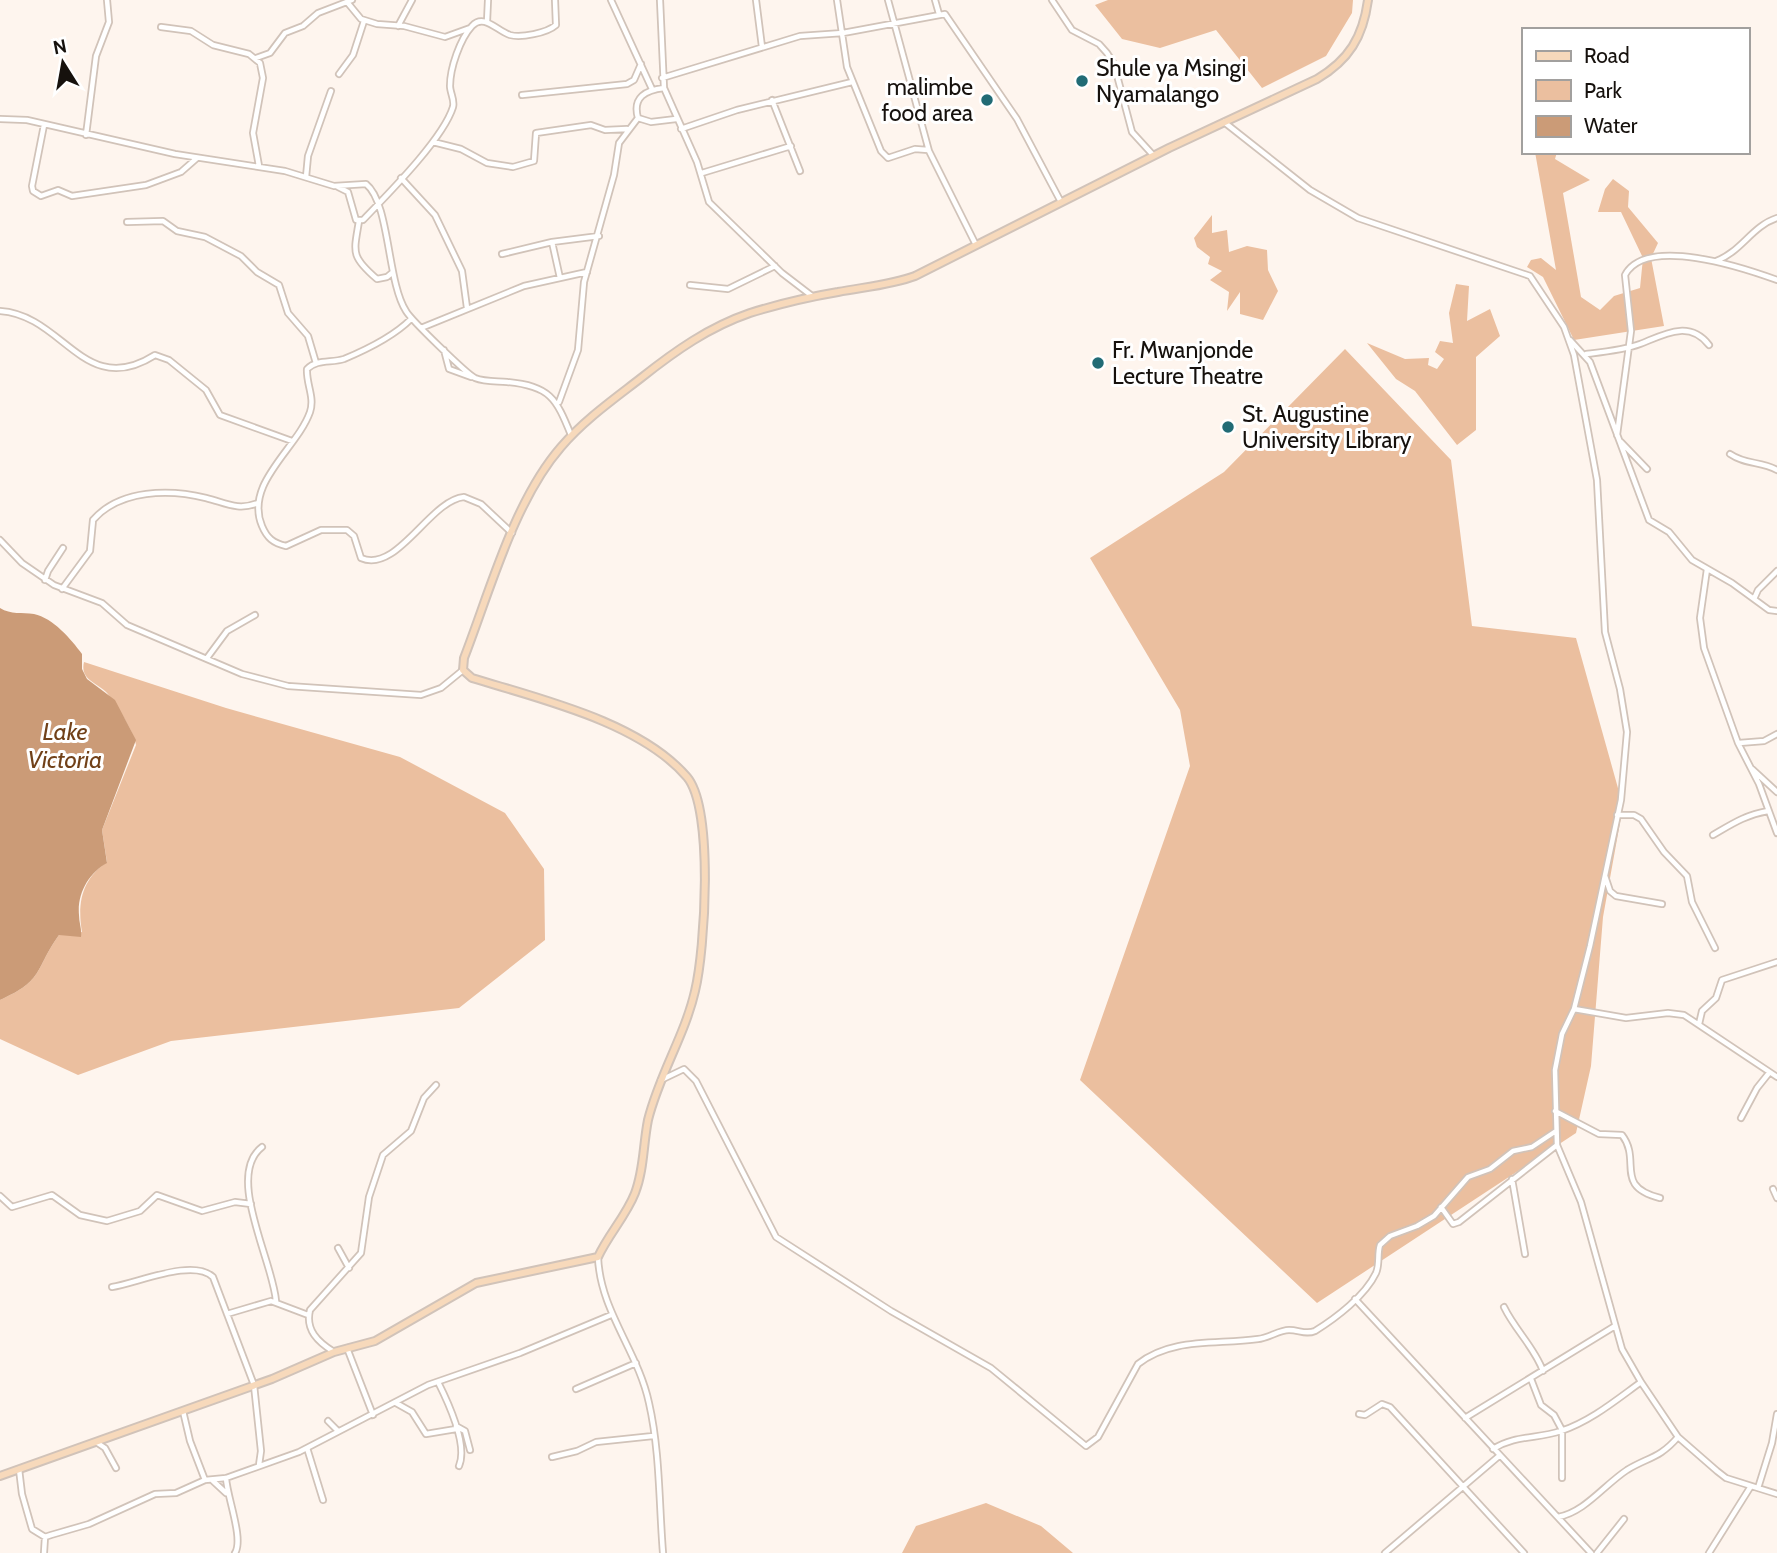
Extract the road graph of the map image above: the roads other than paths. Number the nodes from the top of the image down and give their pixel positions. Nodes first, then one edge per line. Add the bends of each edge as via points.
1 (107, 0) edge
2 (412, 0) edge
3 (488, 0) edge
4 (555, 0) edge
5 (611, 0) edge
6 (660, 0) edge
7 (757, 0) edge
8 (837, 0) edge
9 (888, 0) edge
10 (935, 0) edge
11 (1052, 0) edge
12 (1368, 0) edge
13 (350, 1) edge
14 (939, 14) junction
15 (364, 21) junction
16 (487, 22) junction
17 (894, 24) junction
18 (398, 26) junction
19 (162, 27) dead end
20 (471, 27) junction
21 (843, 33) junction
22 (762, 47) junction
23 (256, 58) junction
24 (641, 64) junction
25 (339, 74) dead end
26 (662, 78) junction
27 (852, 82) junction
28 (664, 88) junction
29 (652, 89) junction
30 (331, 91) dead end
31 (522, 94) dead end
32 (772, 100) junction
33 (638, 118) junction
34 (0, 119) edge
35 (676, 119) junction
36 (1224, 122) junction
37 (44, 125) junction
38 (628, 129) junction
39 (681, 129) junction
40 (86, 135) junction
41 (433, 142) junction
42 (791, 146) junction
43 (929, 150) junction
44 (1154, 156) junction
45 (198, 158) junction
46 (259, 166) junction
47 (800, 171) dead end
48 (702, 173) junction
49 (306, 177) junction
50 (401, 178) junction
51 (334, 186) junction
52 (1061, 202) junction
53 (377, 203) junction
54 (1777, 218) edge
55 (359, 221) junction
56 (127, 222) dead end
57 (599, 236) junction
58 (552, 242) junction
59 (976, 245) junction
60 (502, 254) dead end
61 (1716, 261) junction
62 (775, 265) junction
63 (393, 272) junction
64 (587, 272) junction
65 (560, 278) junction
66 (1777, 280) edge
67 (690, 285) dead end
68 (812, 296) junction
69 (467, 308) junction
70 (0, 311) edge
71 (411, 318) junction
72 (421, 328) junction
73 (1570, 340) junction
74 (1709, 345) dead end
75 (1629, 346) junction
76 (444, 349) junction
77 (1586, 354) junction
78 (316, 363) junction
79 (475, 378) junction
80 (558, 404) junction
81 (571, 435) junction
82 (279, 438) junction
83 (1618, 438) junction
84 (292, 441) junction
85 (284, 453) junction
86 (1730, 454) dead end
87 (1647, 469) dead end
88 (1777, 470) edge
89 (258, 503) junction
90 (513, 533) junction
91 (0, 540) edge
92 (63, 548) dead end
93 (1707, 569) junction
94 (1777, 571) edge
95 (46, 580) junction
96 (62, 589) junction
97 (1754, 599) junction
98 (1777, 611) edge
99 (255, 615) dead end
100 (207, 658) junction
101 (463, 670) junction
102 (1777, 734) edge
103 (1738, 743) junction
104 (1751, 768) junction
105 (1777, 792) edge
106 (1768, 811) junction
107 (1617, 816) junction
108 (1777, 833) edge
109 (1713, 835) dead end
110 (1605, 875) junction
111 (1662, 904) dead end
112 (1715, 948) dead end
113 (1777, 962) edge
114 (1574, 1009) junction
115 (1699, 1024) junction
116 (1769, 1073) junction
117 (1777, 1077) edge
118 (661, 1080) junction
119 (436, 1085) dead end
120 (1555, 1111) junction
121 (1741, 1118) dead end
122 (1556, 1131) junction
123 (262, 1146) dead end
124 (1557, 1146) junction
125 (1512, 1179) junction
126 (1773, 1189) dead end
127 (0, 1196) edge
128 (1660, 1198) dead end
129 (1777, 1198) edge
130 (251, 1205) junction
131 (1441, 1208) junction
132 (338, 1248) dead end
133 (1525, 1254) dead end
134 (597, 1257) junction
135 (349, 1269) junction
136 (112, 1287) dead end
137 (1355, 1299) junction
138 (276, 1301) junction
139 (1504, 1307) dead end
140 (227, 1314) junction
141 (308, 1315) junction
142 (611, 1315) junction
143 (1615, 1326) junction
144 (347, 1348) junction
145 (334, 1352) junction
146 (636, 1363) junction
147 (1543, 1371) junction
148 (1531, 1379) junction
149 (438, 1382) junction
150 (1642, 1382) junction
151 (254, 1385) junction
152 (576, 1389) dead end
153 (396, 1403) junction
154 (183, 1410) junction
155 (1359, 1414) dead end
156 (1777, 1414) edge
157 (373, 1415) junction
158 (1465, 1418) junction
159 (328, 1421) dead end
160 (456, 1427) junction
161 (1563, 1430) junction
162 (338, 1431) junction
163 (653, 1436) junction
164 (1678, 1437) junction
165 (95, 1442) junction
166 (307, 1448) junction
167 (1493, 1449) junction
168 (470, 1450) dead end
169 (1499, 1456) junction
170 (552, 1457) dead end
171 (259, 1465) junction
172 (459, 1466) dead end
173 (116, 1468) dead end
174 (19, 1469) junction
175 (0, 1476) edge
176 (226, 1478) junction
177 (1562, 1478) dead end
178 (208, 1480) junction
179 (1751, 1486) junction
180 (1464, 1487) junction
181 (1758, 1488) junction
182 (227, 1494) junction
183 (1777, 1494) edge
184 (323, 1500) dead end
185 (1557, 1517) junction
186 (1624, 1518) dead end
187 (45, 1537) junction
188 (44, 1553) edge
189 (235, 1553) edge
190 (663, 1553) edge
191 (1385, 1553) edge
192 (1524, 1553) edge
193 (1591, 1553) edge
194 (1597, 1553) edge
195 (1709, 1553) edge

1 - 40 street via 109,22 96,56
2 - 18 street
3 - 16 street
4 - 16 street via 556,24 550,29 512,35
5 - 24 street
6 - 26 street
7 - 22 street
8 - 21 street
9 - 17 street
10 - 14 street
11 - 44 street via 1072,30 1107,52 1132,132
12 - 36 main road via 1359,38 1336,67
13 - 15 street
13 - 23 street via 285,33 270,53
14 - 17 street
14 - 52 street via 948,18 996,87
15 - 18 street
15 - 25 street via 356,50
16 - 20 street
17 - 21 street
17 - 43 street
18 - 20 street via 445,37
19 - 23 street via 191,30 213,45
20 - 41 street via 456,57 450,87 453,106
21 - 22 street via 800,36
21 - 27 street
22 - 26 street
23 - 46 street via 264,72 253,133
24 - 29 street
24 - 31 street via 627,85
26 - 28 street
27 - 32 street
27 - 43 street via 884,157
28 - 29 street
28 - 35 street
29 - 33 street via 636,105
30 - 49 street
32 - 39 street
32 - 42 street
33 - 35 street via 651,122
33 - 38 street
34 - 37 street
35 - 39 street
36 - 44 main road
36 - 73 street via 1318,196 1358,218 1530,276
37 - 40 street
37 - 45 street via 32,186 41,197 58,190 72,196 158,182
38 - 41 street via 591,125 536,133 534,161 513,167 480,162 461,149
38 - 57 street via 619,143
39 - 48 street
40 - 45 street
41 - 50 street
42 - 47 street
42 - 48 street
43 - 59 street
44 - 52 main road
45 - 46 street
46 - 49 street
48 - 62 street via 715,209
49 - 51 street
50 - 53 street
50 - 69 street via 435,215 462,271
51 - 53 street via 366,184
51 - 55 street via 348,192
52 - 59 main road
53 - 55 street
53 - 63 street
54 - 61 street via 1760,226 1735,252
55 - 63 street via 355,254 377,278 387,278
56 - 78 street via 163,221 241,256 279,285 288,313 308,336
57 - 58 street
57 - 64 street
58 - 60 street
58 - 65 street
59 - 68 main road via 904,280
61 - 66 street
61 - 75 street via 1658,256 1634,263 1625,275 1632,331
62 - 67 street via 728,289
62 - 68 street
63 - 71 street via 399,300
64 - 65 street
64 - 80 street via 581,337
65 - 69 street
68 - 81 main road via 704,333
69 - 72 street
70 - 82 street via 34,320 96,366 119,368 155,355 164,357 206,390 220,415
71 - 72 street
71 - 78 street via 387,338 340,360
72 - 76 street
73 - 77 street
73 - 107 street via 1595,463 1605,632 1626,718 1623,791
74 - 75 street via 1695,334 1672,331
75 - 77 street
75 - 83 street
76 - 79 street
76 - 79 street via 449,369
77 - 83 street
78 - 84 street via 306,372 312,396 310,411
79 - 80 street via 535,387
80 - 81 street
81 - 90 main road via 543,472
82 - 84 street
82 - 85 street
83 - 87 street
83 - 93 street via 1648,520 1666,529 1685,554
84 - 85 street
85 - 89 street
86 - 88 street via 1745,463 1766,464
89 - 90 street via 266,535 277,543 290,545 321,530 340,529 351,533 361,558 367,560 389,554 426,525 437,509 458,498 476,500
89 - 96 street via 237,508 203,498 155,493 119,502 93,520 90,551
90 - 101 main road
91 - 95 street
92 - 95 street
93 - 97 street
93 - 103 street via 1700,618 1704,648
94 - 97 street
95 - 96 street
96 - 100 street via 102,603 123,623
97 - 98 street
99 - 100 street via 227,631
100 - 101 street via 254,679 288,686 412,695 441,688
101 - 118 main road via 472,678 605,722 668,757 689,780 703,833 705,877 696,989
102 - 103 street via 1750,744
103 - 104 street
104 - 105 street
104 - 106 street
106 - 108 street
106 - 109 street via 1745,815
107 - 110 street
107 - 112 street via 1641,819 1687,876 1692,902
110 - 111 street via 1616,896
110 - 114 street
113 - 115 street via 1722,980
114 - 115 street via 1626,1018 1678,1013
114 - 120 street via 1556,1061
115 - 116 street
116 - 117 street
116 - 121 street
118 - 134 main road via 634,1196
118 - 137 street via 684,1069 696,1081 776,1237 999,1374 1081,1444 1098,1437 1138,1364 1157,1352 1188,1344 1258,1339 1286,1330 1308,1334
119 - 135 street via 424,1098 411,1130 383,1156 369,1197 364,1247
120 - 122 street
120 - 128 street via 1600,1134 1622,1135 1633,1183
122 - 124 street
122 - 131 street via 1468,1177
123 - 130 street via 249,1163
124 - 125 street
124 - 143 street via 1581,1202
125 - 131 street via 1455,1224
125 - 133 street
126 - 129 street
127 - 130 street via 12,1208 52,1195 80,1215 101,1221 136,1213 158,1195 202,1211 234,1202
130 - 138 street
131 - 137 street via 1426,1221 1384,1240 1376,1274
132 - 135 street
134 - 142 street via 598,1278
134 - 144 main road via 476,1283 385,1336
135 - 141 street
136 - 140 street via 200,1270 213,1277
137 - 158 street
138 - 140 street via 254,1303
138 - 141 street
139 - 147 street
140 - 151 street
141 - 145 street via 314,1337
142 - 146 street
142 - 149 street
143 - 147 street
143 - 150 street via 1622,1349
144 - 145 main road
144 - 157 street
145 - 151 main road
146 - 152 street
146 - 163 street via 650,1404
147 - 148 street
148 - 158 street
148 - 161 street via 1541,1405
149 - 153 street
149 - 160 street
150 - 161 street
150 - 164 street
151 - 154 main road
151 - 171 street
153 - 157 street
153 - 160 street via 407,1407 426,1434
154 - 165 main road
154 - 178 street via 190,1441
155 - 180 street via 1382,1404 1391,1407
156 - 181 street
157 - 162 street
158 - 167 street
159 - 162 street
160 - 168 street via 465,1431
160 - 172 street
161 - 167 street via 1510,1439
161 - 177 street
162 - 166 street
163 - 170 street via 596,1442
163 - 190 street
164 - 179 street via 1726,1478
164 - 185 street via 1664,1452 1626,1471 1577,1510
165 - 173 street
165 - 174 main road
166 - 171 street
166 - 184 street
167 - 169 street
169 - 180 street
169 - 185 street
171 - 176 street
174 - 175 main road
174 - 187 street via 30,1524
176 - 178 street
176 - 182 street
178 - 182 street
178 - 187 street via 176,1493 152,1495 89,1524
179 - 181 street
179 - 195 street
180 - 191 street
180 - 192 street
181 - 183 street
182 - 189 street via 238,1536
185 - 193 street
186 - 194 street
187 - 188 street

